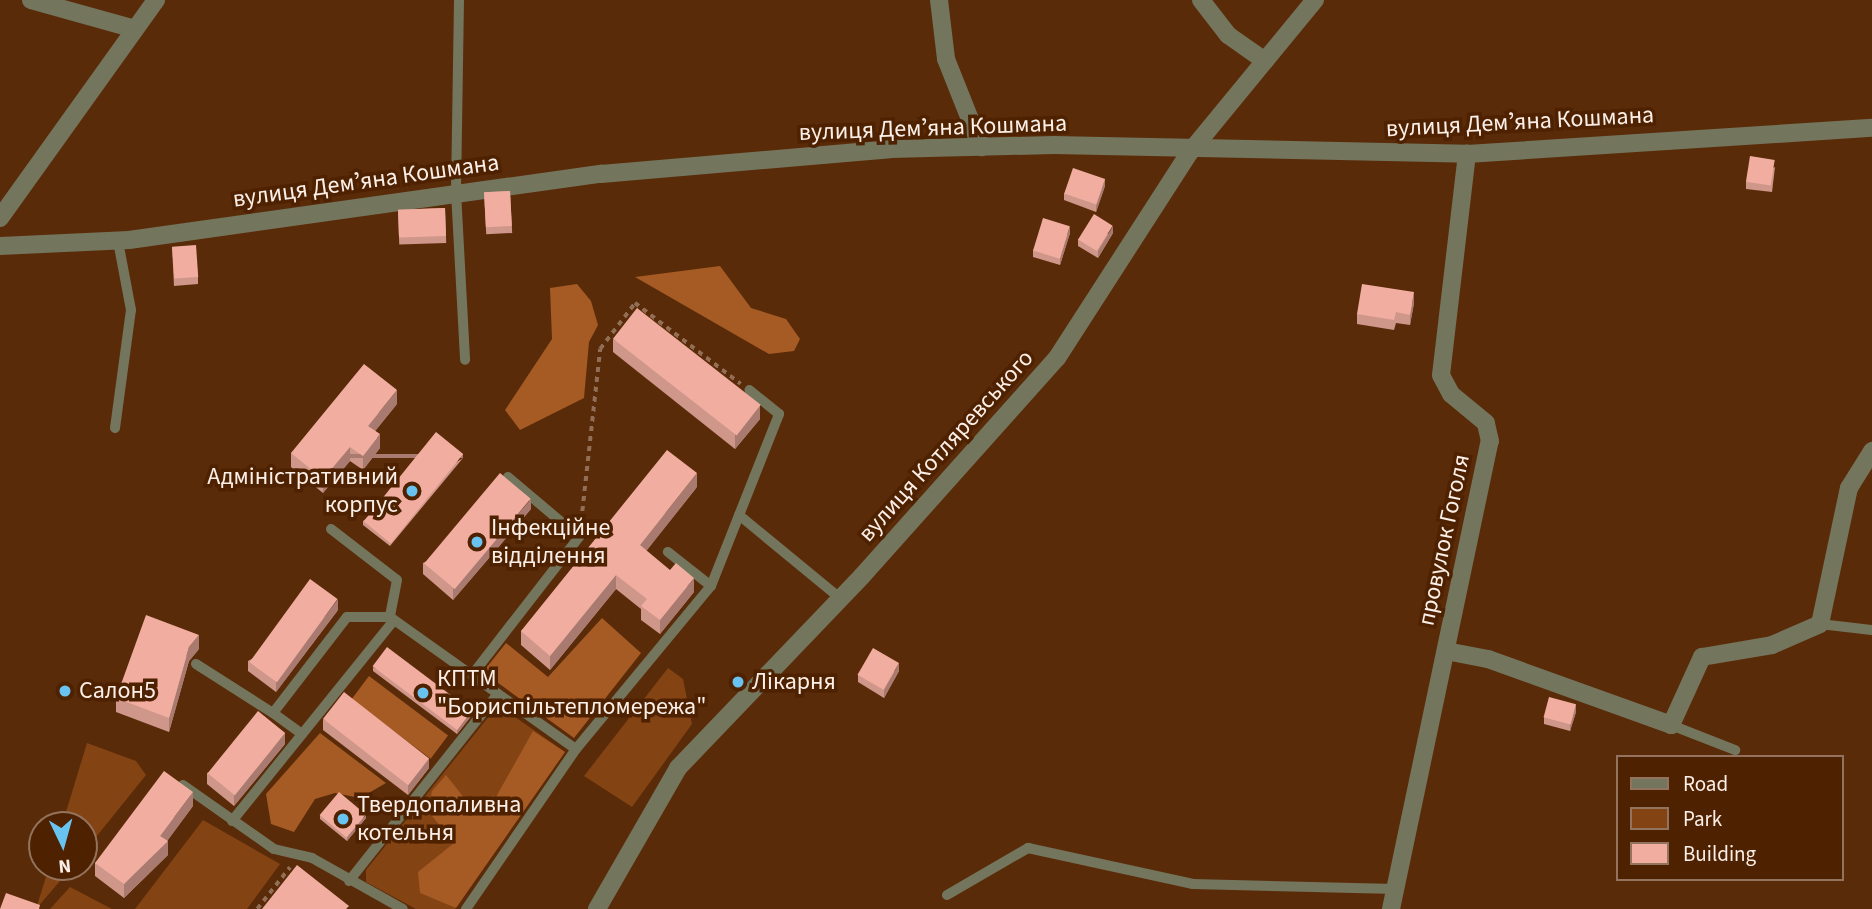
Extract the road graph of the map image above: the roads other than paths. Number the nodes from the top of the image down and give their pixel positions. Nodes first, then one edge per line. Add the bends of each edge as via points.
1 (31, 0) edge
2 (156, 0) edge
3 (459, 0) edge
4 (939, 0) edge
5 (1201, 0) edge
6 (1315, 0) edge
7 (135, 29) junction
8 (1265, 61) junction
9 (1872, 128) edge
10 (981, 147) junction
11 (1190, 152) junction
12 (1467, 154) junction
13 (456, 192) junction
14 (0, 218) edge
15 (118, 241) junction
16 (0, 247) edge
17 (465, 360) dead end
18 (749, 390) road end
19 (115, 428) dead end
20 (1872, 451) edge
21 (508, 477) edge
22 (739, 515) junction
23 (331, 529) dead end
24 (668, 552) dead end
25 (711, 586) junction
26 (841, 599) junction
27 (392, 618) junction
28 (1820, 624) junction
29 (1872, 630) edge
30 (1446, 651) junction
31 (196, 664) dead end
32 (472, 675) junction
33 (498, 694) junction
34 (273, 713) junction
35 (1671, 725) junction
36 (302, 734) junction
37 (576, 749) junction
38 (1735, 750) dead end
39 (166, 774) edge
40 (232, 821) junction
41 (349, 881) junction
42 (1396, 889) junction
43 (947, 895) dead end
44 (403, 909) edge
45 (466, 909) edge
46 (597, 909) edge
47 (1391, 909) edge

1 - 7 street
2 - 7 street
3 - 13 lane
4 - 10 street via 946,60
5 - 8 street via 1228,35
6 - 8 street, вулиця Котляревського
7 - 14 street
8 - 11 street, вулиця Котляревського
9 - 12 street, вулиця Демʼяна Кошмана
10 - 11 street, вулиця Демʼяна Кошмана
10 - 13 street, вулиця Демʼяна Кошмана via 890,149
11 - 12 street, вулиця Демʼяна Кошмана
11 - 26 street, вулиця Котляревського via 1057,358
12 - 30 street, провулок Гоголя via 1441,375 1451,394 1486,423 1490,441
13 - 15 street, вулиця Демʼяна Кошмана
13 - 17 lane
15 - 16 street, вулиця Демʼяна Кошмана
15 - 19 lane via 131,310
18 - 22 lane via 779,414
20 - 28 street via 1849,488
21 - 32 lane via 579,537
22 - 25 lane
22 - 26 lane
23 - 27 lane via 397,580
24 - 25 lane
25 - 37 lane
26 - 46 street, вулиця Котляревського via 678,768
27 - 32 lane
27 - 34 lane via 347,617
27 - 36 lane
28 - 29 lane
28 - 35 street via 1772,645 1702,657
30 - 35 street via 1488,659
30 - 42 street, провулок Гоголя
31 - 34 lane
32 - 33 lane
33 - 37 lane
33 - 41 lane
34 - 36 lane
35 - 38 lane
36 - 40 lane
37 - 45 lane
39 - 40 lane
40 - 41 lane via 274,849 300,855
41 - 44 lane
42 - 43 lane via 1193,884 1028,848
42 - 47 street, провулок Гоголя

